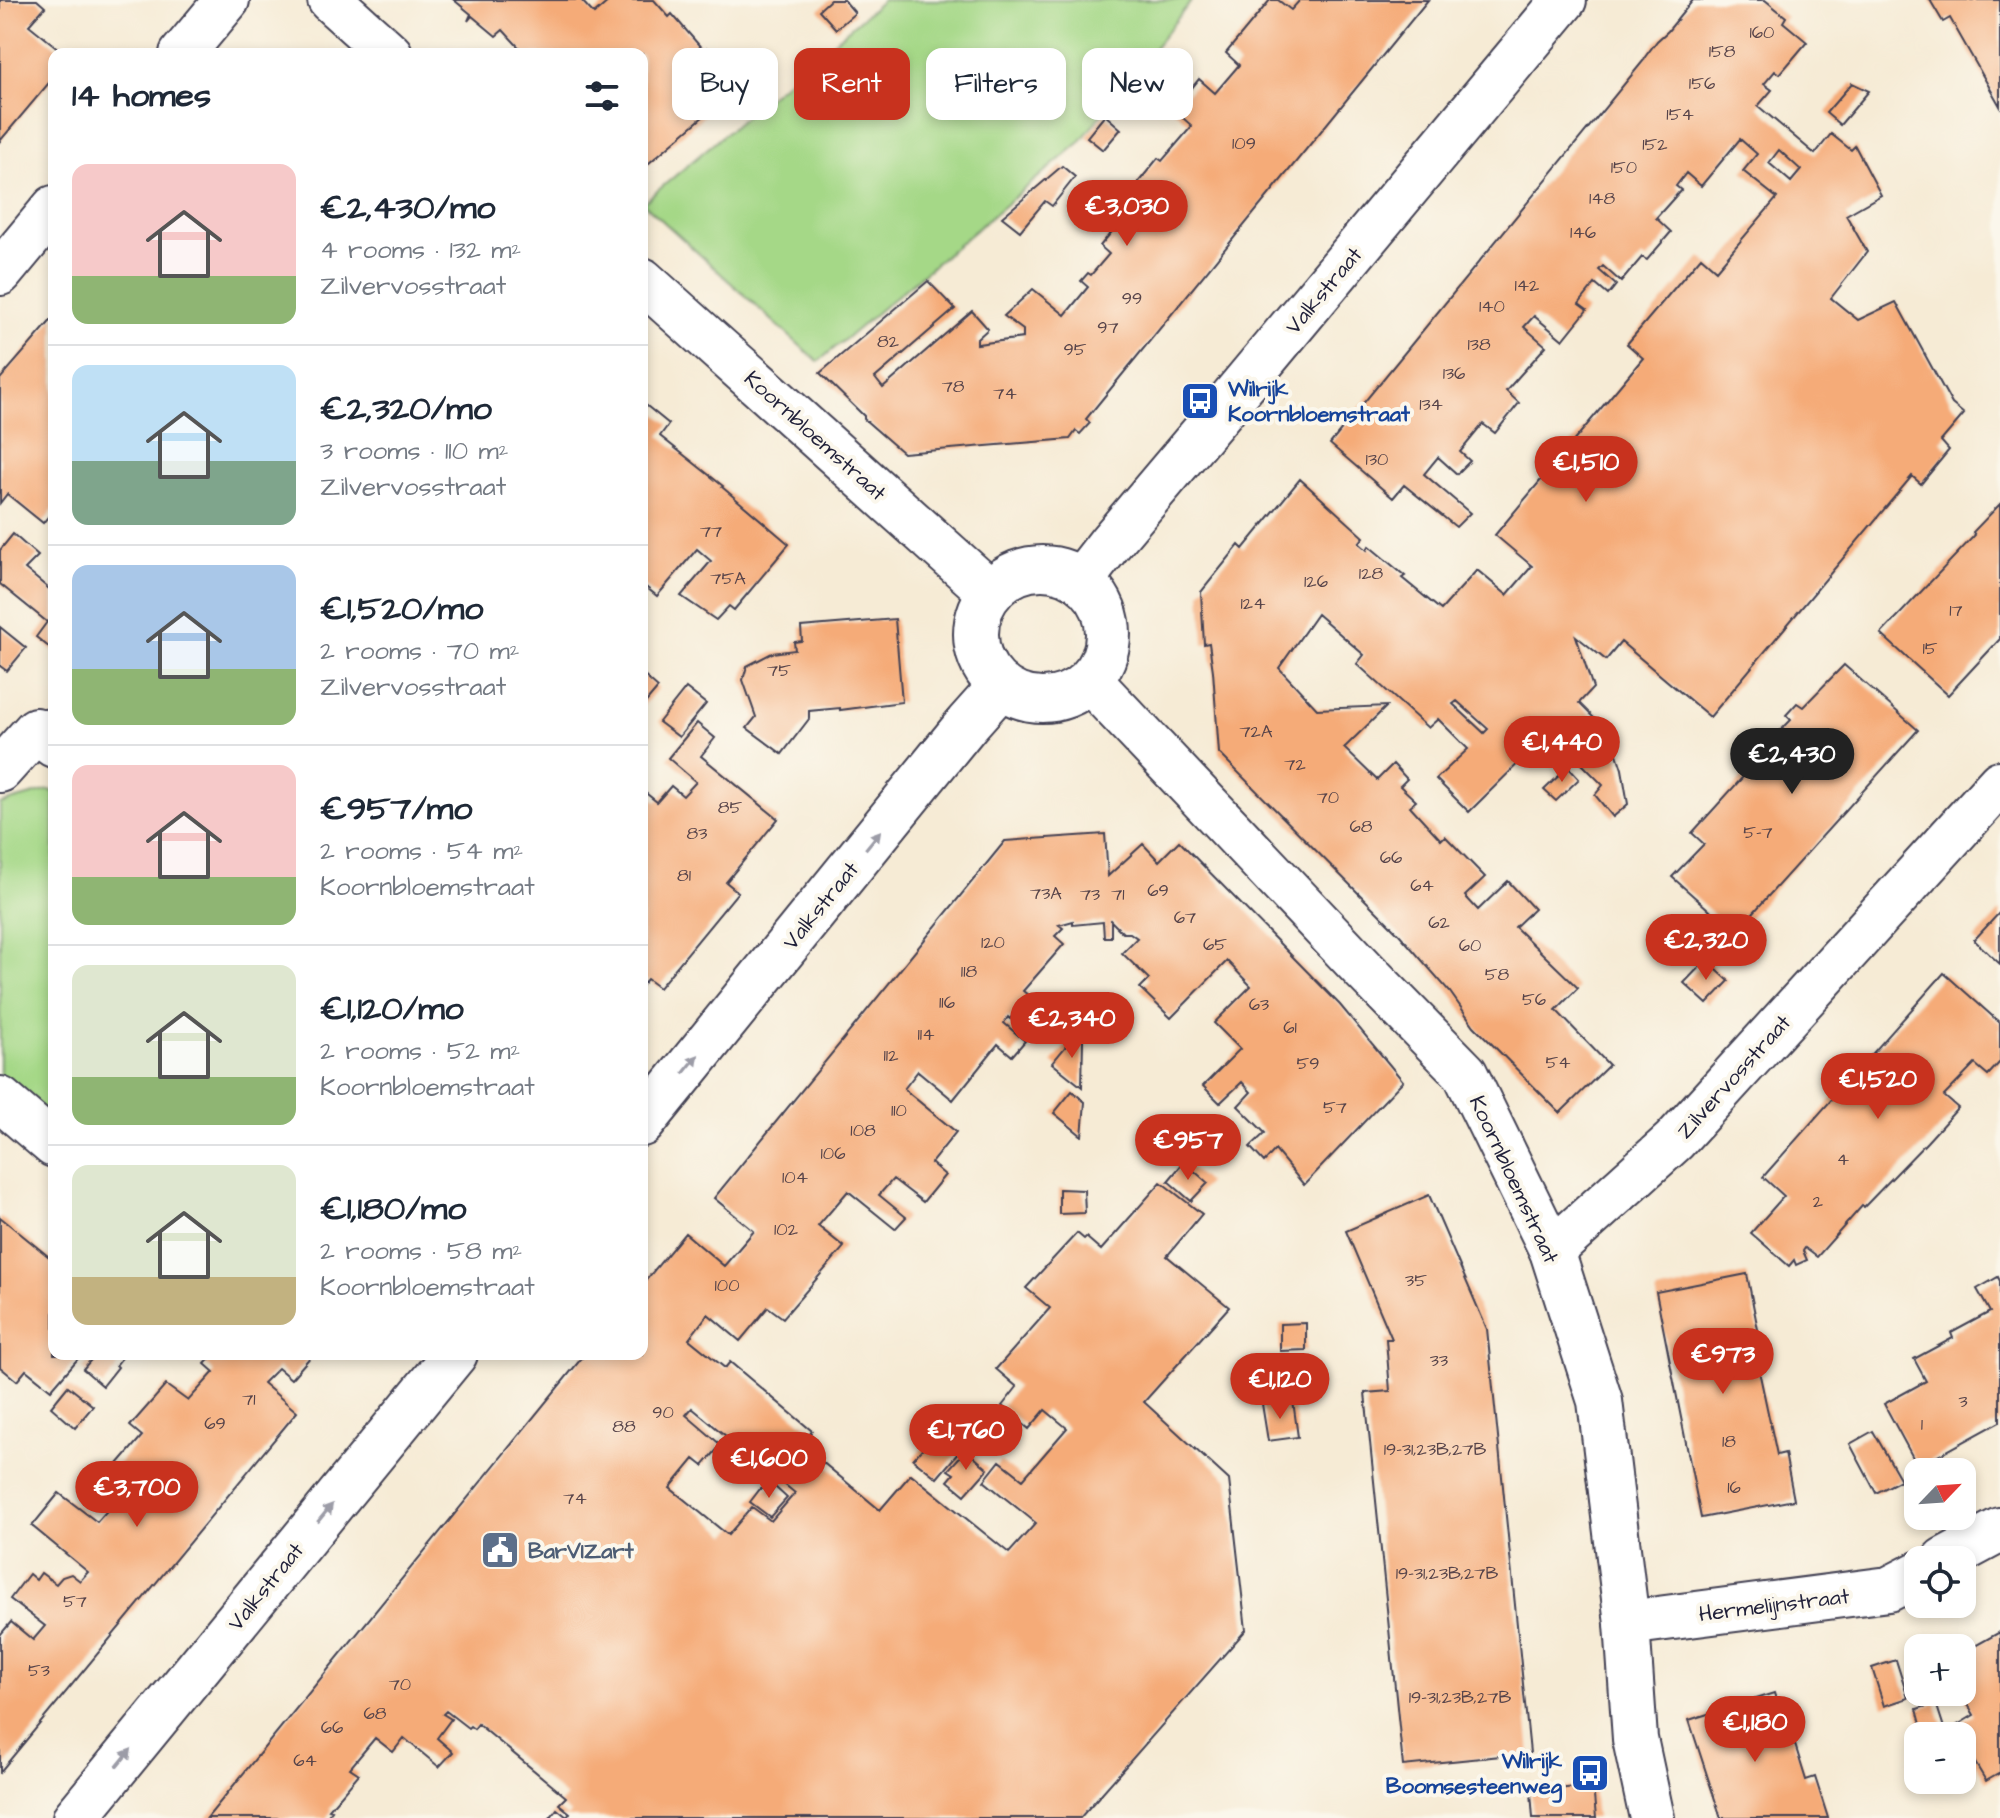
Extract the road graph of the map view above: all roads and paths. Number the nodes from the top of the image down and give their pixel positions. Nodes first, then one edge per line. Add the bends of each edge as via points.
1 (227, 0) edge
2 (330, 0) edge
3 (1564, 0) edge
4 (187, 48) edge
5 (383, 48) edge
6 (48, 215) edge
7 (0, 273) edge
8 (648, 285) edge
9 (1082, 579) junction
10 (989, 591) junction
11 (1091, 682) junction
12 (1000, 687) junction
13 (48, 740) edge
14 (0, 770) edge
15 (2000, 783) edge
16 (0, 1099) edge
17 (648, 1117) edge
18 (48, 1140) edge
19 (1552, 1251) junction
20 (450, 1360) edge
21 (2000, 1530) edge
22 (1970, 1546) edge
23 (1904, 1581) edge
24 (1627, 1623) junction
25 (75, 1818) edge
26 (1652, 1818) edge

1 - 4 street
2 - 5 street
3 - 9 street, Valkstraat
6 - 7 street
8 - 10 street, Koornbloemstraat
9 - 10 street via 1054,567 1019,570
9 - 11 street via 1107,613 1108,650
10 - 12 street via 975,623 979,658
11 - 12 street via 1062,699 1030,701
11 - 19 street, Koornbloemstraat via 1465,1073
17 -> 12 street, Valkstraat
13 - 14 street via 36,730
15 - 19 street, Zilvervosstraat via 1674,1141
16 - 18 street
19 - 24 street, Koornbloemstraat via 1600,1401
25 -> 20 street, Valkstraat
21 - 22 street
23 - 24 street, Hermelijnstraat via 1889,1589
24 - 26 street, Koornbloemstraat via 1635,1739

